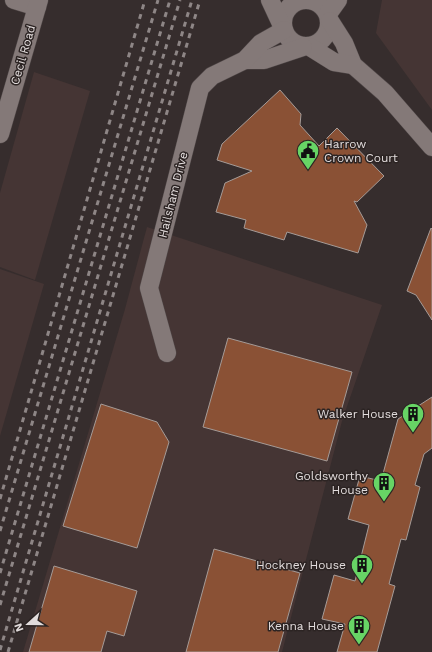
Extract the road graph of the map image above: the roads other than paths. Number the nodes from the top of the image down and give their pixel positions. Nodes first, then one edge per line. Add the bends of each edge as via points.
1 (14, 0) edge
2 (270, 0) edge
3 (302, 0) edge
4 (310, 0) edge
5 (38, 4) edge
6 (332, 12) edge
7 (284, 29) junction
8 (306, 47) junction
9 (245, 60) junction
10 (353, 65) junction
11 (0, 134) edge
12 (432, 147) edge
13 (167, 353) dead end

1 - 5 street
2 - 7 street
3 - 4 street
3 - 7 street via 285,13
4 - 6 street
5 - 11 street, Cecil Road
6 - 8 street via 329,29 323,40
6 - 10 street
7 - 8 street via 291,41
7 - 9 street, Hailsham Drive via 261,43
8 - 9 street, Hailsham Drive via 264,60
8 - 10 street via 334,62
9 - 13 street, Hailsham Drive via 212,76 200,88 149,288
10 - 12 street via 385,93

